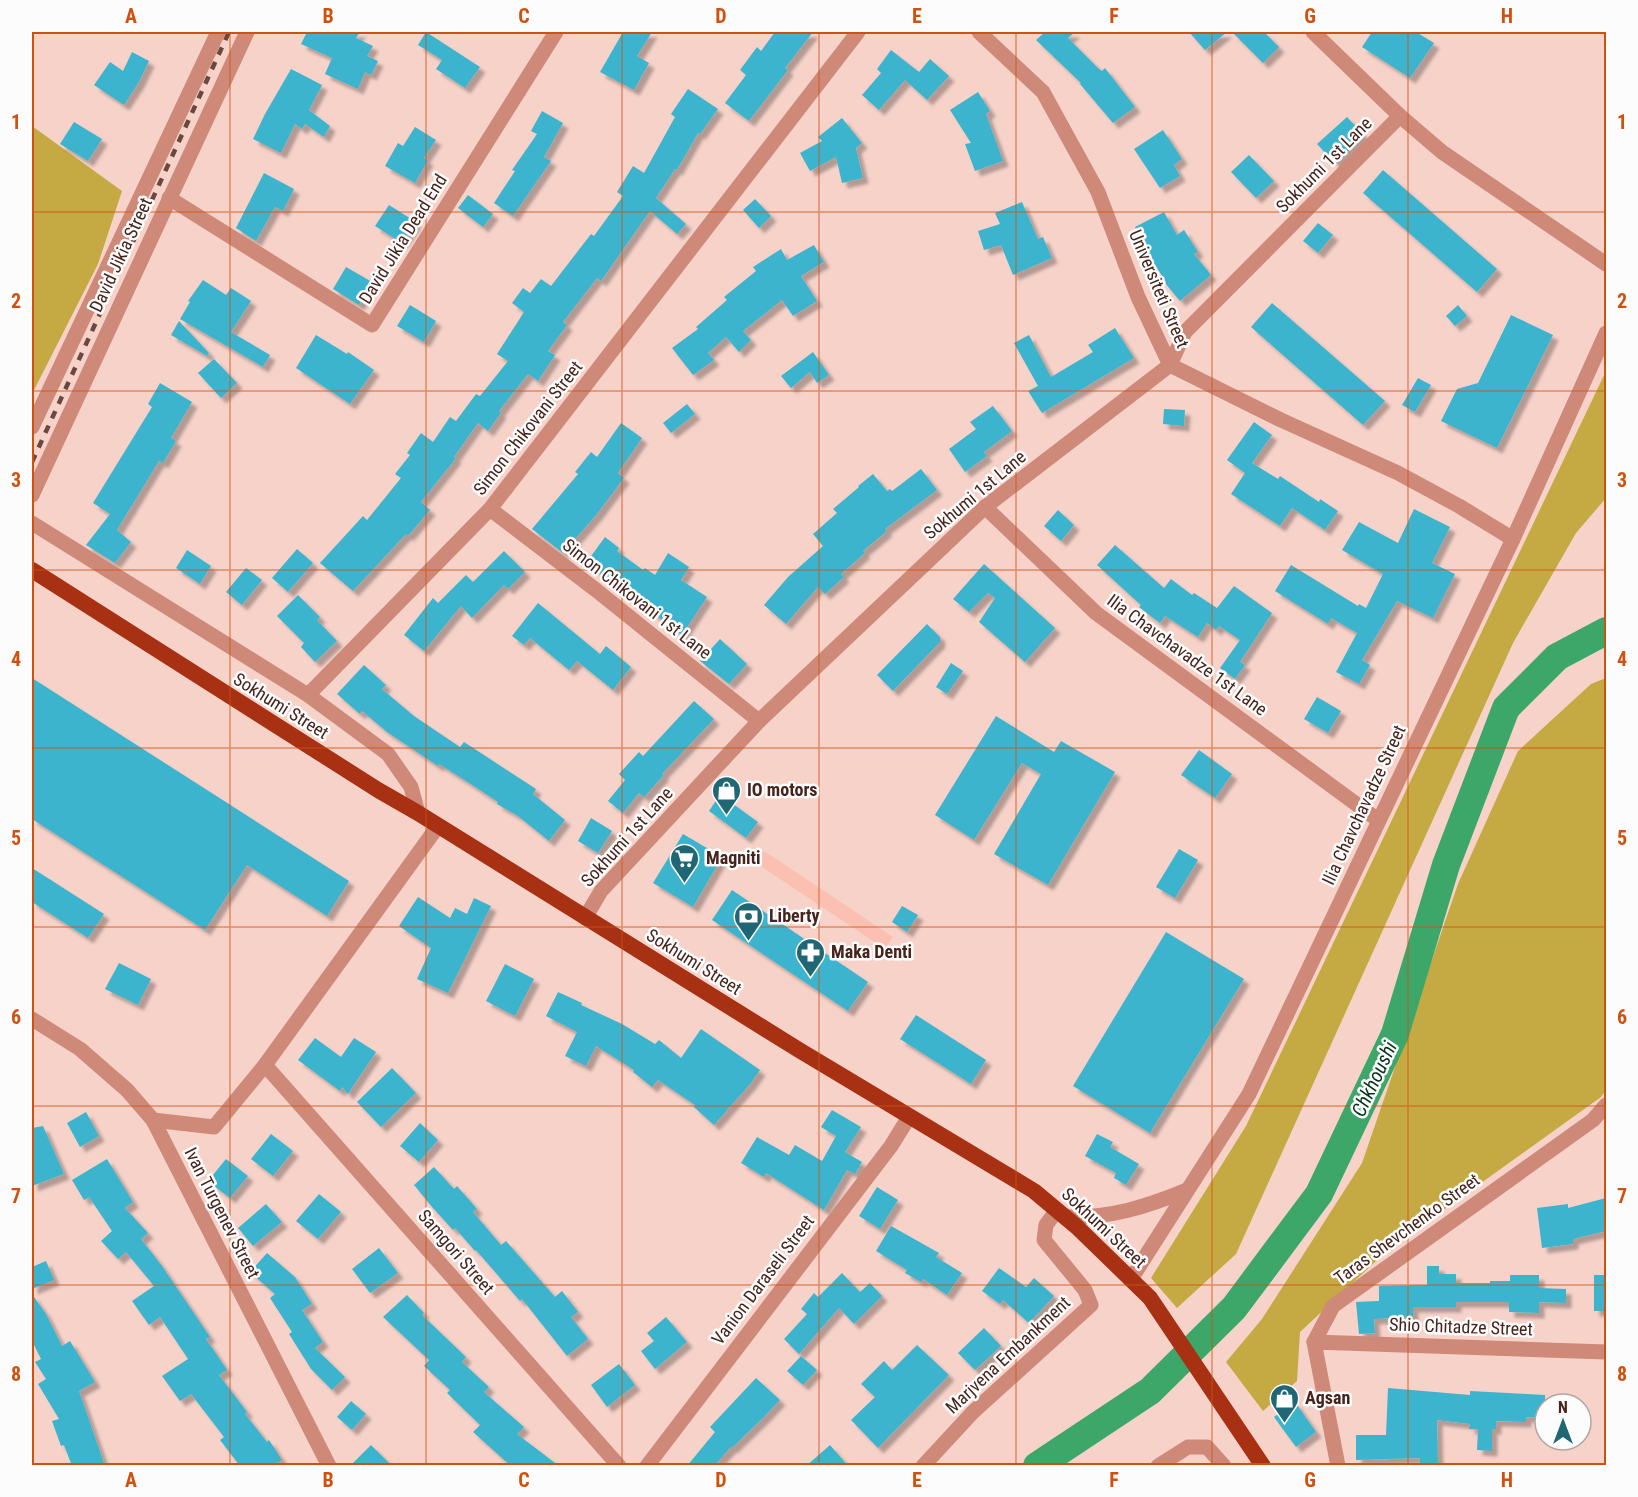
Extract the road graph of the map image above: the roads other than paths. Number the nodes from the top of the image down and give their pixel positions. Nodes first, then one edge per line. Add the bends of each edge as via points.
1 (218, 32) edge
2 (247, 32) edge
3 (556, 32) edge
4 (858, 32) edge
5 (979, 32) edge
6 (1313, 32) edge
7 (1400, 116) junction
8 (169, 198) junction
9 (1606, 264) edge
10 (1606, 333) edge
11 (1170, 366) junction
12 (32, 427) edge
13 (32, 495) edge
14 (986, 507) junction
15 (490, 509) junction
16 (32, 523) edge
17 (1513, 539) junction
18 (32, 570) edge
19 (308, 695) junction
20 (759, 721) junction
21 (418, 813) junction
22 (1378, 820) junction
23 (438, 826) junction
24 (585, 918) junction
25 (32, 1019) edge
26 (265, 1065) junction
27 (1606, 1105) edge
28 (909, 1117) junction
29 (153, 1120) junction
30 (1187, 1190) junction
31 (1061, 1214) junction
32 (1131, 1279) junction
33 (1314, 1342) junction
34 (1606, 1352) edge
35 (329, 1466) edge
36 (619, 1466) edge
37 (646, 1466) edge
38 (923, 1466) edge
39 (1158, 1466) edge
40 (1224, 1466) edge
41 (1263, 1466) edge
42 (1338, 1466) edge

1 - 12 street, David Jikia Street
2 - 8 street, David Jikia Street
3 - 8 street, David Jikia Dead End via 372,325
4 - 15 street, Simon Chikovani Street
5 - 11 street, Universiteti Street via 1043,92 1098,192 1138,297
6 - 7 street
7 - 9 street via 1442,152
7 - 11 street, Sokhumi 1st Lane via 1185,332
8 - 13 street, David Jikia Street
10 - 17 street, Ilia Chavchavadze Street
11 - 14 street, Sokhumi 1st Lane
11 - 17 street, Universiteti Street via 1398,473
14 - 20 street, Sokhumi 1st Lane
14 - 22 street, Ilia Chavchavadze 1st Lane via 1096,613
15 - 19 street, Simon Chikovani Street
15 - 20 street, Simon Chikovani 1st Lane
16 - 19 street
17 - 22 street, Ilia Chavchavadze Street
18 - 21 highway, Sokhumi Street
19 - 21 street via 388,754 411,787
20 - 24 street, Sokhumi 1st Lane via 601,891
21 - 23 highway, Sokhumi Street
22 - 30 street, Ilia Chavchavadze Street via 1249,1094
23 - 24 highway, Sokhumi Street
23 - 26 street
24 - 28 highway, Sokhumi Street
25 - 29 street, Ivan Turgenev Street via 80,1049 127,1090
26 - 29 street via 214,1127
26 - 36 street, Samgori Street
27 - 33 street, Taras Shevchenko Street via 1593,1120 1333,1306
28 - 31 highway, Sokhumi Street via 1034,1191
28 - 37 street, Vanion Daraseli Street via 891,1146
29 - 35 street, Ivan Turgenev Street
30 - 31 street via 1150,1206 1117,1214 1090,1218
30 - 32 street, Ilia Chavchavadze Street
31 - 32 highway, Sokhumi Street
31 - 38 street, Marjvena Embankment via 1046,1225 1044,1240 1084,1290 1091,1305 973,1412
32 - 41 highway, Sokhumi Street via 1149,1298
33 - 34 street, Shio Chitadze Street
33 - 42 street
39 - 40 street via 1188,1447 1207,1447

